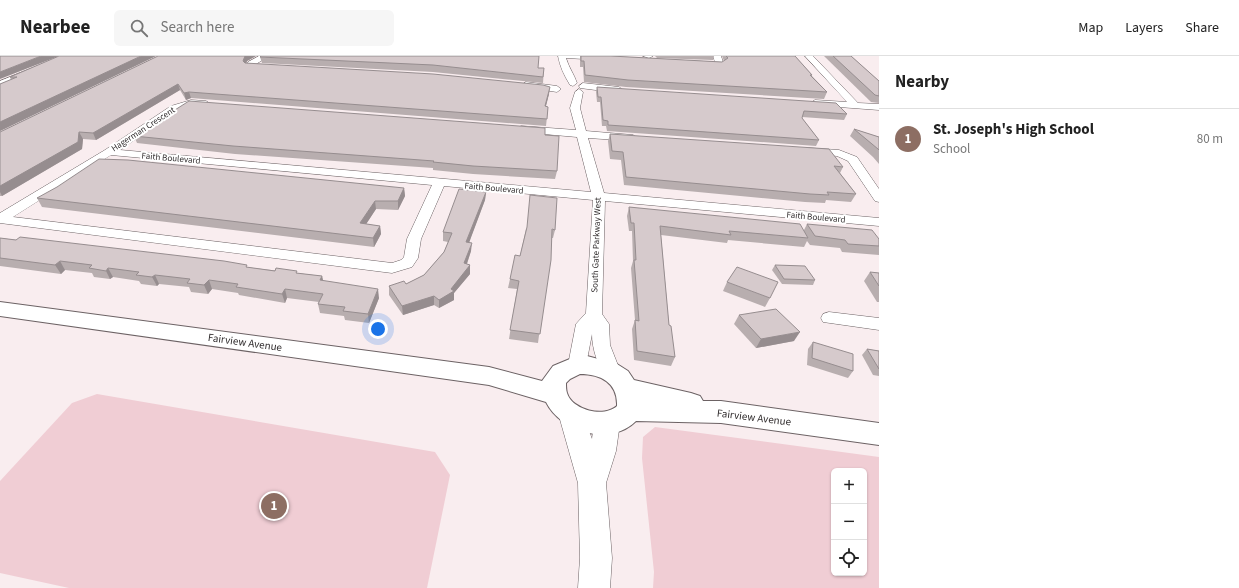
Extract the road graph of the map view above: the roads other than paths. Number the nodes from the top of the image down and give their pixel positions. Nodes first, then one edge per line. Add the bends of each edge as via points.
1 (54, 56) edge
2 (69, 56) edge
3 (265, 56) edge
4 (562, 56) edge
5 (566, 56) edge
6 (717, 56) edge
7 (809, 56) edge
8 (612, 59) edge
9 (689, 63) edge
10 (279, 69) edge
11 (565, 70) junction
12 (573, 83) junction
13 (0, 84) edge
14 (516, 84) edge
15 (562, 90) junction
16 (582, 90) junction
17 (807, 102) edge
18 (855, 105) junction
19 (219, 107) edge
20 (879, 107) edge
21 (575, 108) junction
22 (511, 129) edge
23 (582, 134) junction
24 (643, 139) edge
25 (798, 150) edge
26 (109, 152) junction
27 (440, 183) junction
28 (599, 197) junction
29 (879, 198) edge
30 (0, 219) edge
31 (879, 222) edge
32 (0, 309) edge
33 (594, 314) junction
34 (829, 318) dead end
35 (879, 324) edge
36 (563, 378) junction
37 (619, 399) junction
38 (572, 416) junction
39 (879, 434) edge
40 (592, 483) junction
41 (594, 588) edge

1 - 2 street
2 - 13 street
3 - 10 street via 250,66
4 - 11 street
5 - 8 street
6 - 9 street via 720,65
7 - 18 street
11 - 12 street
11 - 15 street
12 - 15 street
12 - 16 street
14 - 15 street
15 - 16 street
15 - 21 street, South Gate Parkway West
16 - 21 street
17 - 18 street
18 - 20 street
19 - 26 street, Hagerman Crescent via 198,103 178,106
21 - 23 street, South Gate Parkway West
22 - 23 street
23 - 24 street
23 - 28 street, South Gate Parkway West
25 - 29 street via 830,151 853,159
26 - 27 street, Faith Boulevard
26 - 30 street, Hagerman Crescent
27 - 28 street, Faith Boulevard
27 - 30 street, Hagerman Crescent via 413,241 411,258 407,263 397,267 385,268
28 - 31 street, Faith Boulevard
28 - 33 street, South Gate Parkway West
32 - 36 main road, Fairview Avenue via 489,376
33 - 36 street, South Gate Parkway West via 585,324
33 - 37 street, South Gate Parkway West via 600,324 601,345
34 - 35 street
36 - 37 main road via 589,364 601,367
36 - 38 main road via 564,410
37 - 38 main road via 595,424
37 - 39 main road, Fairview Avenue
37 - 40 street
38 - 40 street
40 - 41 street via 596,558

